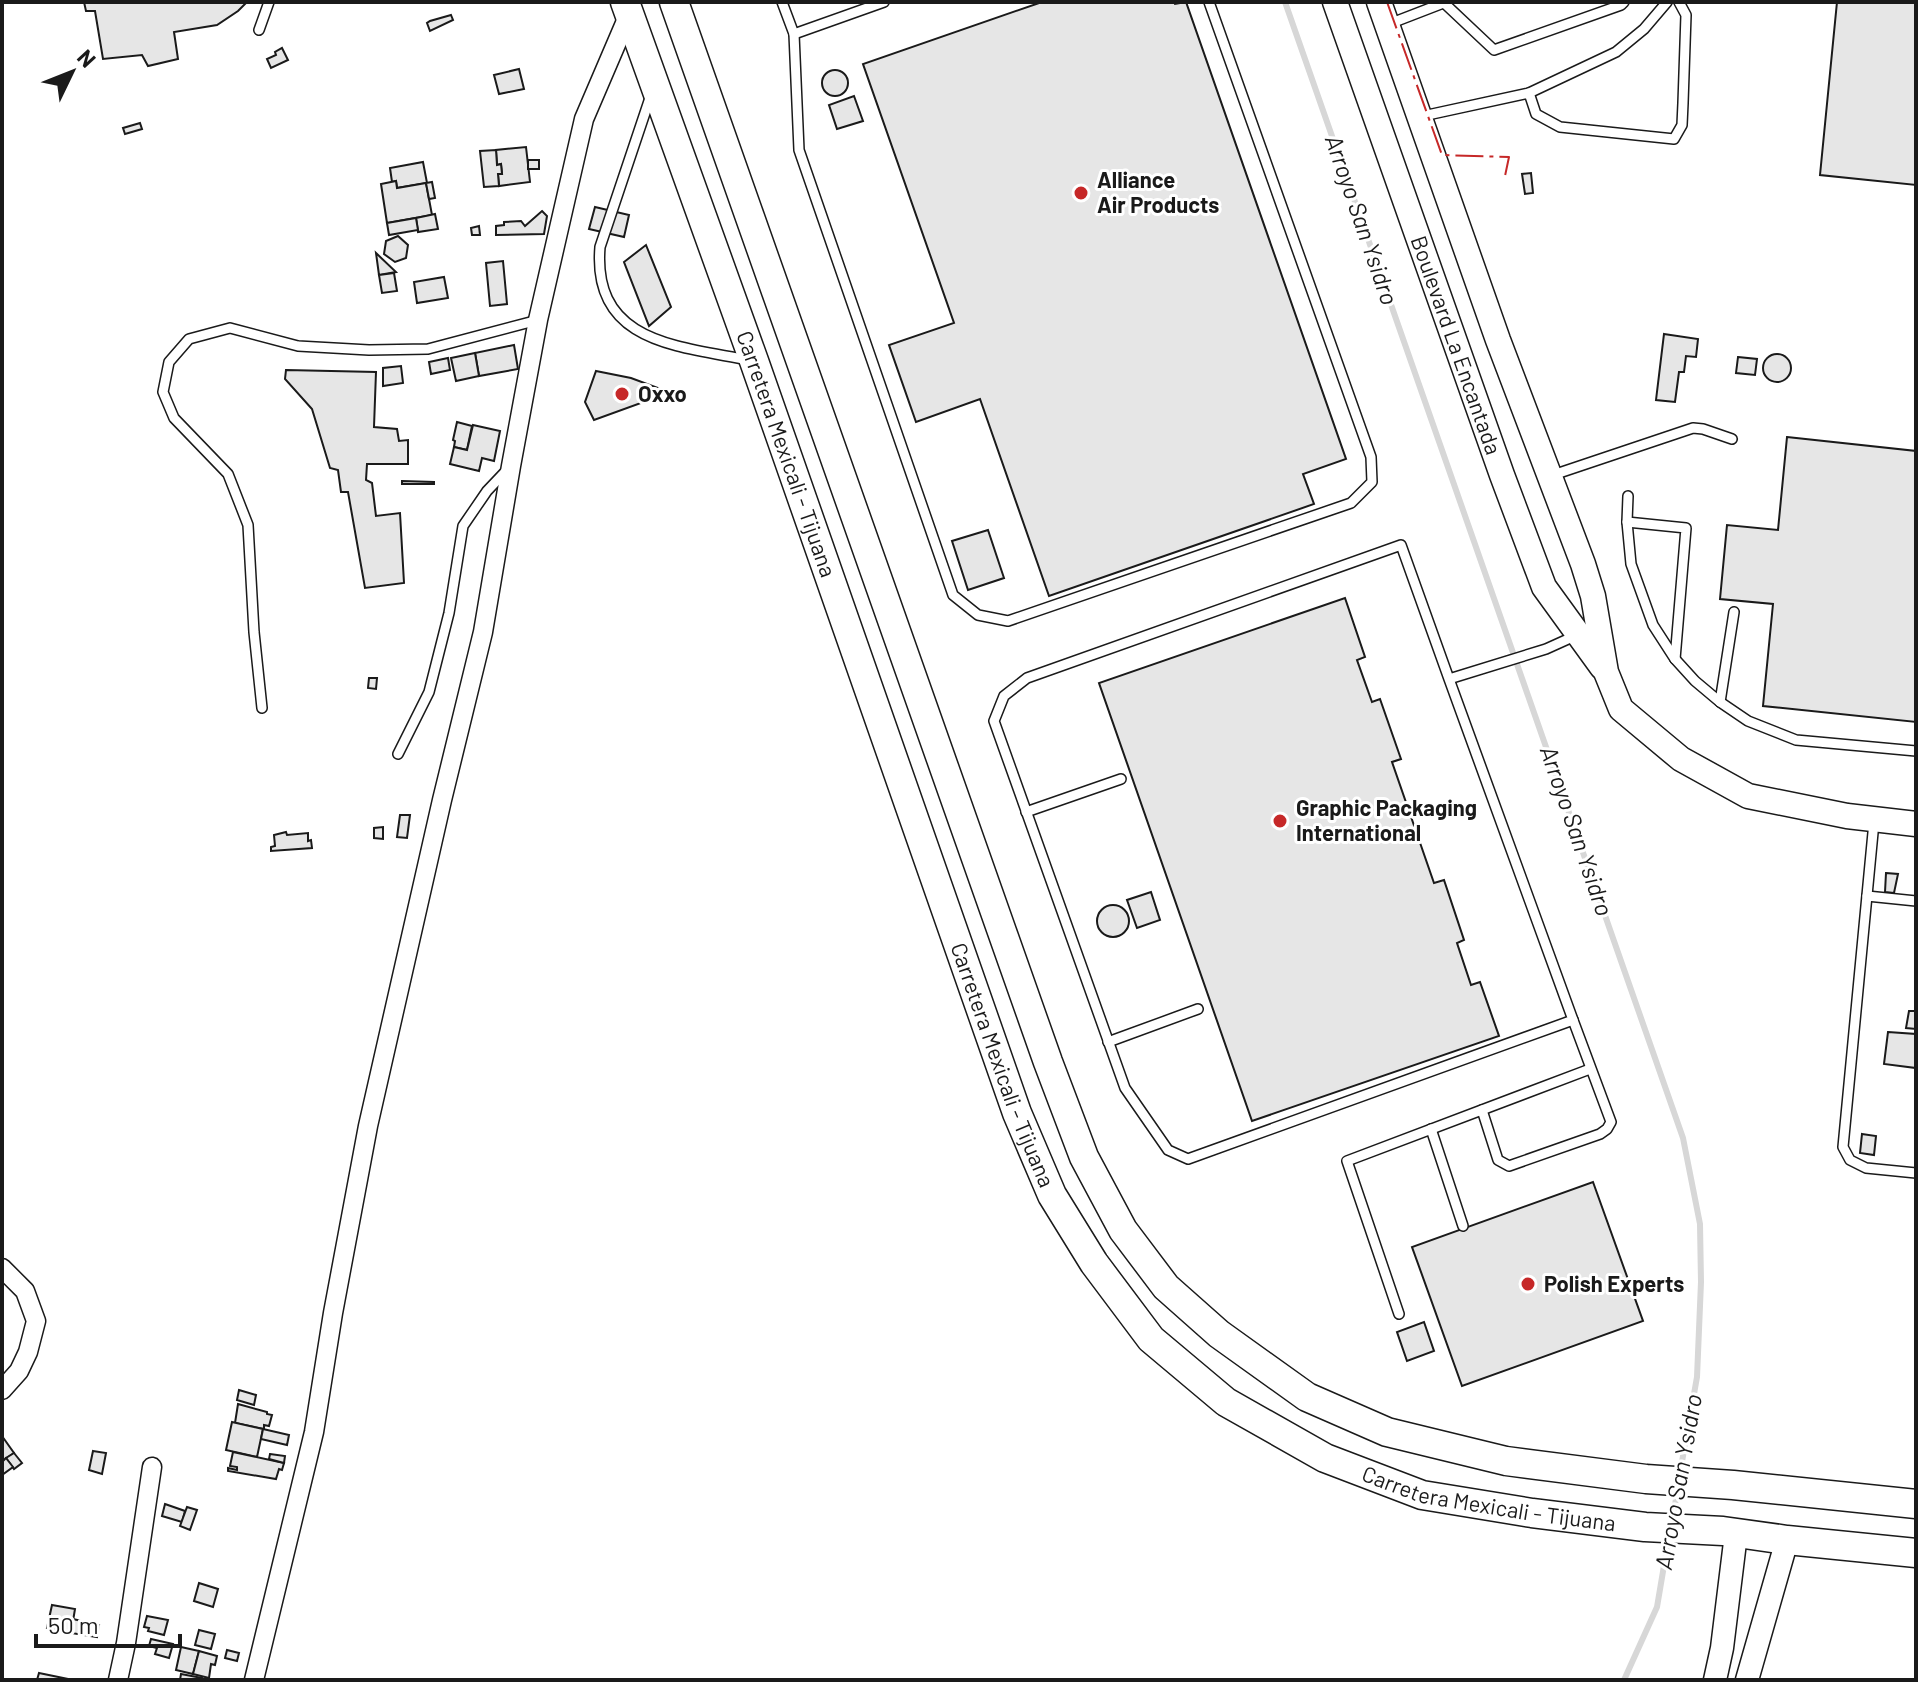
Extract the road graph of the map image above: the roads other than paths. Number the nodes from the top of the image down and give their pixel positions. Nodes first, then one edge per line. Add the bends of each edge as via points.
1 (269, 2) edge
2 (674, 2) edge
3 (782, 2) edge
4 (884, 2) edge
5 (1209, 2) edge
6 (1335, 2) edge
7 (1444, 2) edge
8 (1624, 2) edge
9 (1667, 2) edge
10 (1679, 2) edge
11 (627, 8) edge
12 (1383, 14) edge
13 (259, 30) dead end
14 (794, 34) junction
15 (654, 84) junction
16 (1529, 93) junction
17 (1419, 117) junction
18 (538, 320) junction
19 (754, 361) junction
20 (1732, 439) dead end
21 (511, 466) junction
22 (1550, 476) junction
23 (1628, 496) dead end
24 (1627, 522) junction
25 (1734, 612) dead end
26 (1588, 629) junction
27 (1675, 659) junction
28 (1449, 679) junction
29 (1720, 702) junction
30 (262, 708) dead end
31 (1916, 751) edge
32 (398, 754) dead end
33 (1121, 779) dead end
34 (1026, 812) junction
35 (1874, 819) junction
36 (1916, 824) edge
37 (1867, 896) junction
38 (1916, 901) edge
39 (1198, 1009) dead end
40 (1573, 1020) junction
41 (1108, 1042) junction
42 (1590, 1069) junction
43 (1482, 1110) junction
44 (1431, 1129) junction
45 (1916, 1173) edge
46 (1463, 1226) dead end
47 (2, 1268) edge
48 (1399, 1314) dead end
49 (2, 1390) edge
50 (152, 1467) dead end
51 (1916, 1504) edge
52 (1730, 1532) junction
53 (1787, 1540) junction
54 (1916, 1553) edge
55 (1718, 1678) edge
56 (118, 1680) edge
57 (254, 1680) edge
58 (1747, 1680) edge

1 - 13 lane
2 - 51 highway, Carretera Mexicali - Tijuana via 1084,1157 1123,1230 1166,1287 1219,1334 1307,1397 1387,1432 1506,1461
3 - 14 lane
4 - 14 lane
5 - 14 lane via 1371,457 1372,482 1351,503 1008,621 978,615 953,595 799,150
6 - 26 main road, Boulevard La Encantada via 1544,587
7 - 8 lane via 1494,50
7 - 12 lane
9 - 16 lane via 1616,52
10 - 16 lane via 1686,15 1683,103 1682,125 1674,139 1560,127 1536,114
11 - 15 highway, Carretera Mexicali - Tijuana
11 - 18 street via 584,119
12 - 17 main road, Boulevard La Encantada
15 - 19 highway, Carretera Mexicali - Tijuana
15 - 19 lane via 600,247 602,286 634,330 663,343
16 - 17 lane
17 - 22 main road, Boulevard La Encantada
18 - 21 street
18 - 30 lane via 428,349 298,346 230,328 189,339 169,362 163,392 174,418 228,474 248,525
19 - 52 highway, Carretera Mexicali - Tijuana via 1017,1113 1052,1195 1151,1339 1226,1402 1325,1458 1422,1495 1645,1527
20 - 22 lane via 1693,428
21 - 32 lane via 463,526 429,692
21 - 57 street via 483,632 368,1126 314,1432
22 - 26 main road, Boulevard La Encantada via 1593,596
23 - 24 lane
24 - 27 lane via 1631,564 1653,625
24 - 27 lane via 1686,528
25 - 29 lane
26 - 28 lane via 1546,649
26 - 35 main road, Boulevard La Encantada via 1621,709 1681,759 1748,796
27 - 29 lane
28 - 34 lane via 1401,545 1027,678 1004,696 994,721
28 - 40 lane
29 - 31 lane via 1748,721 1796,740
33 - 34 lane
34 - 41 lane
35 - 36 main road, Boulevard La Encantada
35 - 37 lane
37 - 38 lane
37 - 45 lane via 1843,1147 1850,1160 1866,1168
39 - 41 lane
40 - 41 lane via 1188,1159 1168,1150 1125,1088
40 - 42 lane
42 - 43 lane
42 - 43 lane via 1611,1122 1600,1134 1509,1166 1498,1160
43 - 44 lane
44 - 46 lane
44 - 48 lane via 1347,1161
47 - 49 street via 25,1291 36,1321 19,1371
50 - 56 street
52 - 53 highway, Carretera Mexicali - Tijuana
52 - 55 street
53 - 54 highway, Carretera Mexicali - Tijuana
53 - 58 street

